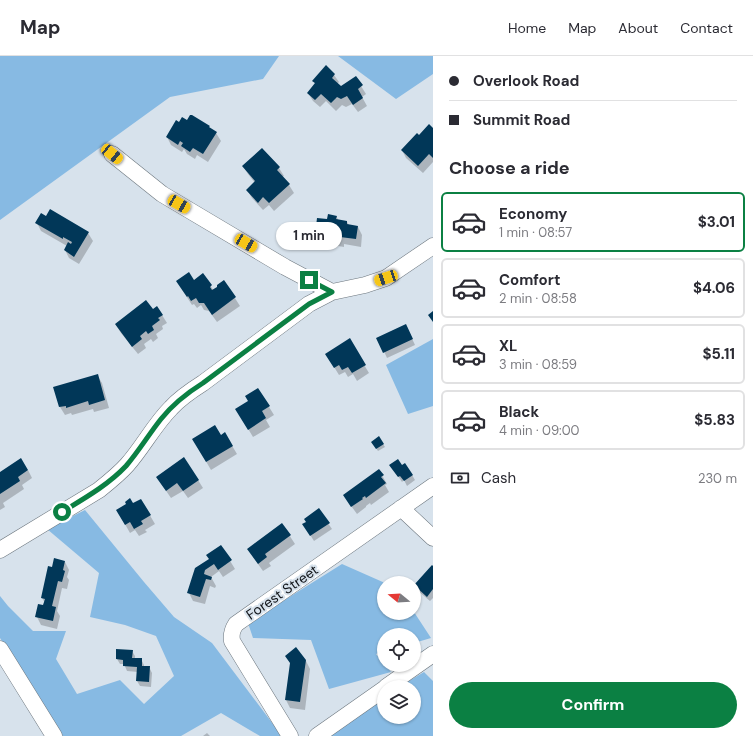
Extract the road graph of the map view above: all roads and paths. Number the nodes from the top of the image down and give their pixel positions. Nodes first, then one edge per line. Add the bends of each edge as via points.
1 (112, 154) dead end
2 (433, 246) edge
3 (332, 292) junction
4 (433, 486) edge
5 (401, 508) junction
6 (433, 538) edge
7 (0, 550) edge
8 (0, 649) edge
9 (433, 654) edge
10 (396, 680) edge
11 (377, 694) edge
12 (54, 736) edge
13 (290, 736) edge
14 (317, 736) edge

1 - 3 street via 162,194
2 - 3 street via 386,278
3 - 7 street via 309,304 187,394 161,419 128,464 99,490
4 - 5 street, Forest Street
5 - 6 street
5 - 13 street, Forest Street via 232,629 232,641
8 - 12 street
9 - 10 street
11 - 14 street

